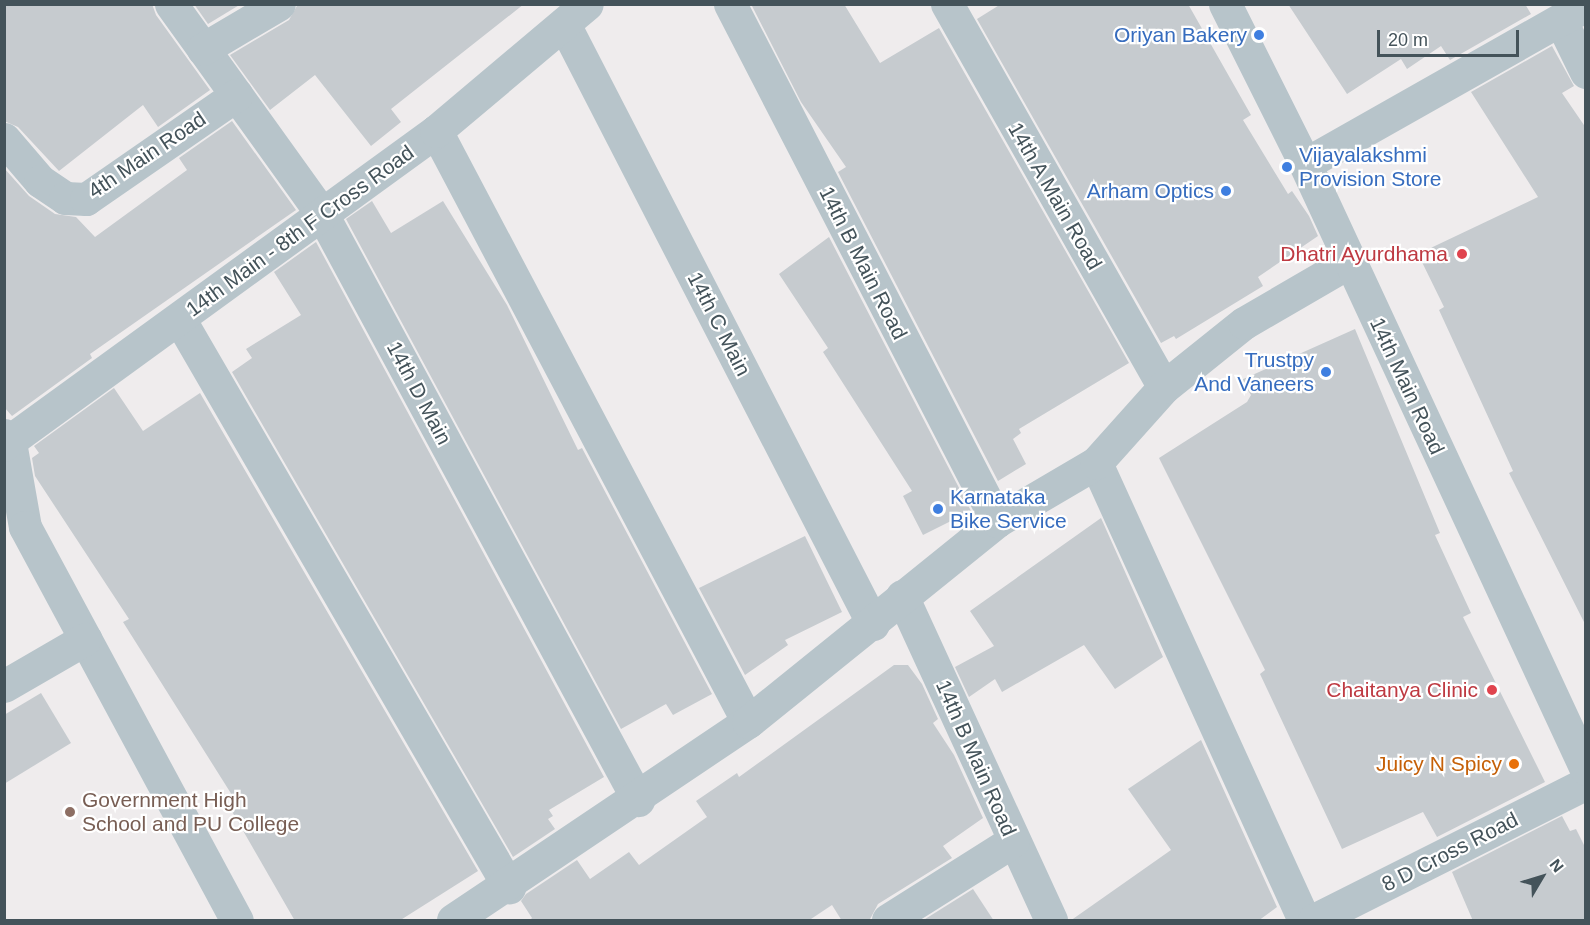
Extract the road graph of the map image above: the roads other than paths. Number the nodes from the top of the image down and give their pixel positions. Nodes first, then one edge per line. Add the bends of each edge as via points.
1 (171, 4) edge
2 (279, 4) edge
3 (730, 4) edge
4 (947, 4) edge
5 (1225, 4) edge
6 (1573, 13) edge
7 (575, 14) edge
8 (203, 49) junction
9 (1586, 72) edge
10 (236, 95) junction
11 (436, 131) junction
12 (4, 139) edge
13 (1305, 164) junction
14 (322, 214) junction
15 (1349, 262) junction
16 (180, 320) junction
17 (1164, 387) junction
18 (6, 441) edge
19 (1096, 463) junction
20 (997, 521) junction
21 (902, 596) junction
22 (873, 624) junction
23 (85, 639) junction
24 (4, 686) edge
25 (748, 722) junction
26 (1586, 769) edge
27 (1586, 783) edge
28 (638, 800) junction
29 (1013, 842) junction
30 (509, 887) junction
31 (237, 921) edge
32 (453, 921) edge
33 (888, 921) edge
34 (1051, 921) edge
35 (1304, 921) edge
36 (1314, 921) edge

1 - 8 street, 14th D Main
2 - 8 street
3 - 20 street, 14th B Main Road
4 - 17 street, 14th A Main Road
5 - 13 street, 14th Main Road
6 - 9 street
6 - 13 street
7 - 11 street, 14th Main - 8th F Cross Road
7 - 22 street, 14th C Main
8 - 10 street, 14th D Main
10 - 12 street, 4th Main Road via 86,199 66,198 40,181
10 - 14 street, 14th D Main
11 - 14 street, 14th Main - 8th F Cross Road
11 - 25 street
13 - 15 street, 14th Main Road
14 - 16 street, 14th Main - 8th F Cross Road
14 - 28 street, 14th D Main
15 - 17 street via 1244,323
15 - 26 street, 14th Main Road
16 - 18 street, 14th Main - 8th F Cross Road
16 - 30 street
17 - 19 street
18 - 23 street via 25,527
19 - 20 street
19 - 35 street
20 - 21 street
21 - 22 street
21 - 29 street, 14th B Main Road
22 - 25 street
23 - 24 street
23 - 31 street
25 - 28 street
27 - 36 street, 8 D Cross Road
28 - 30 street
29 - 33 street
29 - 34 street, 14th B Main Road
30 - 32 street

